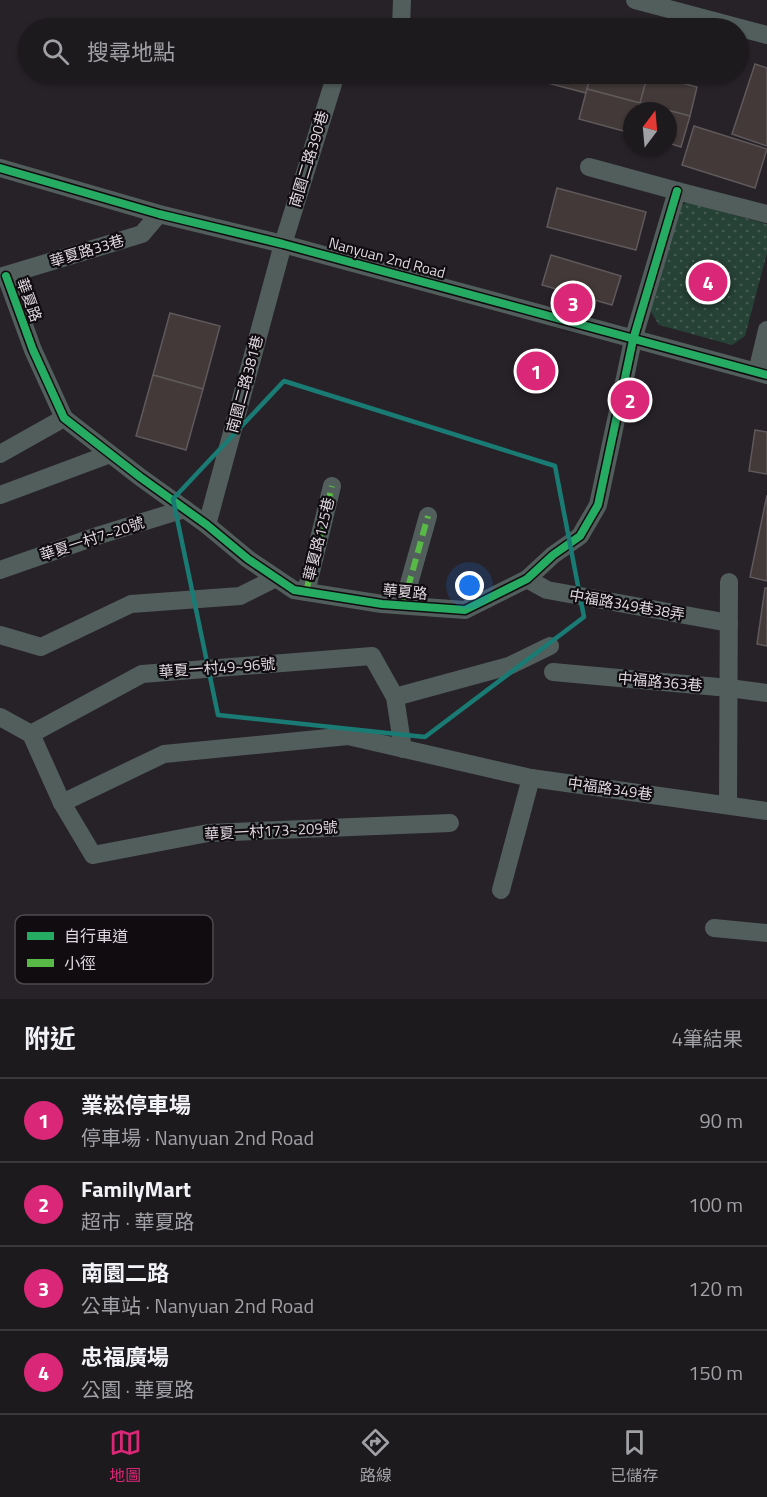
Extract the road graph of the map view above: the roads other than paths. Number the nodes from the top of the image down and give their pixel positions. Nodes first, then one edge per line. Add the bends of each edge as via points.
1 (402, 0) edge
2 (635, 0) edge
3 (401, 18) edge
4 (703, 18) edge
5 (749, 30) edge
6 (767, 35) edge
7 (333, 84) edge
8 (589, 167) dead end
9 (0, 168) edge
10 (676, 191) junction
11 (159, 214) junction
12 (767, 214) edge
13 (283, 244) junction
14 (3, 276) edge
15 (767, 330) edge
16 (633, 340) junction
17 (762, 374) edge
18 (64, 418) junction
19 (110, 453) junction
20 (0, 454) edge
21 (332, 486) dead end
22 (0, 495) edge
23 (185, 509) junction
24 (428, 516) dead end
25 (207, 525) junction
26 (0, 570) edge
27 (276, 578) junction
28 (527, 579) junction
29 (729, 582) dead end
30 (306, 592) junction
31 (403, 605) junction
32 (729, 623) junction
33 (0, 635) edge
34 (550, 646) dead end
35 (553, 672) dead end
36 (729, 688) junction
37 (767, 693) edge
38 (395, 697) junction
39 (0, 717) edge
40 (31, 734) junction
41 (404, 749) junction
42 (531, 778) junction
43 (62, 803) junction
44 (728, 805) junction
45 (767, 811) edge
46 (450, 823) dead end
47 (501, 891) dead end
48 (714, 928) dead end
49 (767, 933) edge

1 - 3 street
2 - 4 street
5 - 6 street
7 - 13 street, 南園二路390巷
8 - 10 street
9 - 11 street, Nanyuan 2nd Road
10 - 12 street
10 - 16 street, 華夏路
11 - 13 street, Nanyuan 2nd Road
11 - 14 street, 華夏路33巷 via 142,234
13 - 16 street, Nanyuan 2nd Road
13 - 25 street, 南園二路381巷
14 - 18 street, 華夏路
15 - 17 street
16 - 17 street, Nanyuan 2nd Road
16 - 28 street, 華夏路 via 598,505 580,536
18 - 19 street, 華夏路
18 - 20 street
19 - 22 street
19 - 23 street, 華夏路
21 - 30 street, 華夏路125巷
23 - 25 street, 華夏路
23 - 26 street, 華夏一村7~20號
24 - 31 street
25 - 27 street, 華夏路
27 - 30 street, 華夏路 via 294,590
27 - 33 street via 240,596 131,604 41,647
28 - 31 street, 華夏路 via 465,610
28 - 32 street, 中福路349巷38弄 via 547,590
29 - 32 street
30 - 31 street, 華夏路
32 - 36 street
34 - 38 street via 509,666
35 - 36 street, 中福路363巷
36 - 37 street, 中福路363巷
36 - 44 street
38 - 40 street, 華夏一村49~96號 via 372,656 142,674
38 - 41 street
39 - 40 street
40 - 43 street
41 - 42 street, 中福路349巷
41 - 43 street, 中福路349巷 via 348,736 164,754
42 - 44 street, 中福路349巷
42 - 47 street
43 - 46 street, 華夏一村173~209號 via 93,855 208,833
44 - 45 street, 中福路349巷
48 - 49 street

